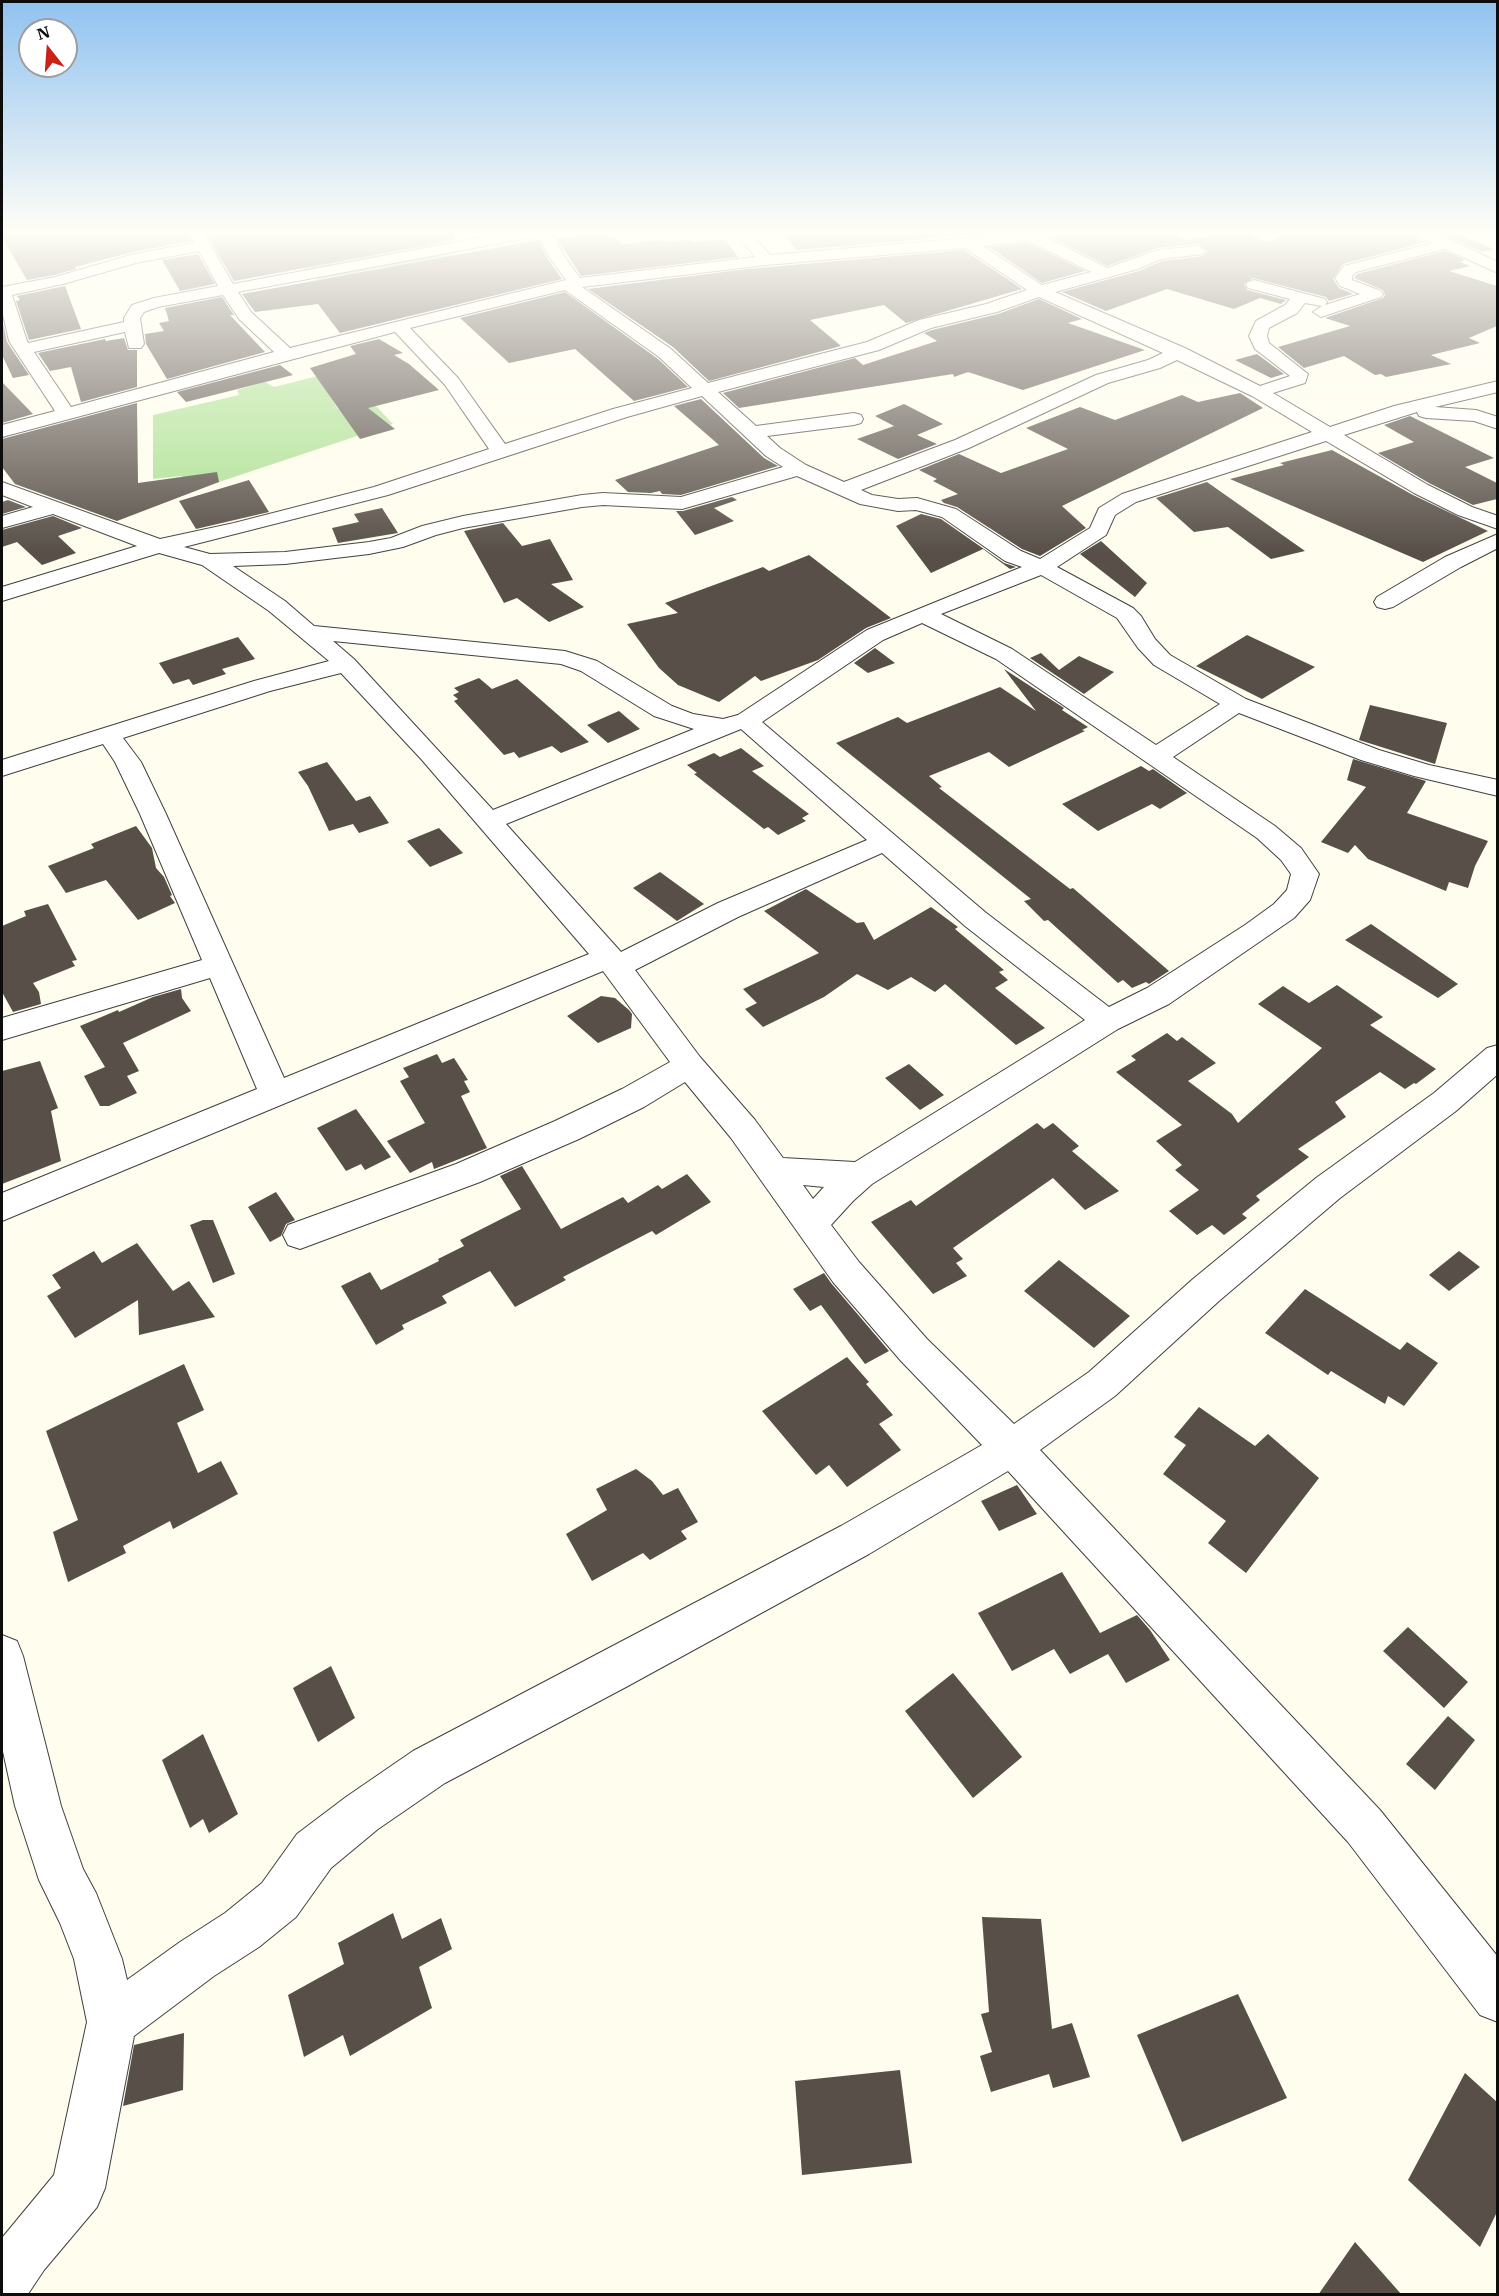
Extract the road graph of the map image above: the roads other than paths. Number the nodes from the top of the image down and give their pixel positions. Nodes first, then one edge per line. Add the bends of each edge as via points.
1 (17, 339) edge
2 (70, 339) edge
3 (134, 339) edge
4 (270, 339) edge
5 (349, 339) edge
6 (411, 339) edge
7 (646, 339) edge
8 (889, 339) edge
9 (1150, 339) edge
10 (1259, 339) edge
11 (135, 344) dead end
12 (24, 349) junction
13 (1179, 352) junction
14 (286, 354) junction
15 (1497, 386) edge
16 (707, 390) junction
17 (1258, 392) junction
18 (1401, 410) junction
19 (66, 413) junction
20 (854, 419) dead end
21 (1497, 423) edge
22 (2, 431) edge
23 (752, 432) junction
24 (1327, 435) junction
25 (502, 453) junction
26 (799, 469) junction
27 (2, 488) edge
28 (842, 490) junction
29 (381, 491) junction
30 (51, 508) junction
31 (2, 522) edge
32 (1497, 523) edge
33 (400, 524) junction
34 (1497, 540) edge
35 (158, 546) junction
36 (210, 560) junction
37 (1042, 567) junction
38 (2, 594) edge
39 (1385, 602) dead end
40 (921, 614) junction
41 (310, 632) junction
42 (346, 664) junction
43 (1237, 704) junction
44 (735, 724) junction
45 (108, 734) junction
46 (1155, 757) junction
47 (2, 768) edge
48 (1497, 788) edge
49 (490, 821) junction
50 (887, 841) junction
51 (613, 962) junction
52 (221, 965) junction
53 (1107, 1021) junction
54 (2, 1029) edge
55 (1497, 1056) edge
56 (689, 1065) junction
57 (276, 1095) junction
58 (775, 1171) junction
59 (860, 1175) junction
60 (2, 1207) edge
61 (811, 1224) junction
62 (300, 1235) dead end
63 (1012, 1448) junction
64 (2, 1656) edge
65 (1497, 1997) edge
66 (112, 2022) junction
67 (2, 2284) edge

1 - 12 street
2 - 12 street
3 - 11 street
4 - 14 street
5 - 14 street
6 - 25 street via 452,382
7 - 16 street
8 - 16 street
9 - 13 street
10 - 17 street via 1261,345 1299,374 1299,379
12 - 19 street
13 - 17 street
13 - 28 street via 1154,364 1102,379 962,444
14 - 19 street
15 - 18 street
16 - 23 street
16 - 25 street via 620,413
17 - 24 street
18 - 21 street via 1476,417
18 - 24 street
19 - 22 street
20 - 23 street
23 - 26 street
24 - 32 street via 1421,489
24 - 37 street via 1129,498 1106,512 1100,531
25 - 29 street
26 - 28 street
26 - 33 street via 682,503 603,499 429,530
27 - 30 street
28 - 37 street via 867,500 917,504 949,513 1013,556
29 - 33 street
29 - 35 street
30 - 31 street
30 - 35 street
33 - 36 street via 383,546 314,555
34 - 39 street
35 - 36 street
35 - 38 street
36 - 41 street
37 - 40 street
37 - 43 street via 1125,613 1162,660
40 - 44 street via 875,635
40 - 46 street via 1004,654
41 - 42 street
41 - 44 street via 566,658 589,666 663,711 687,721
42 - 45 street
42 - 49 street
43 - 46 street
43 - 48 street via 1370,755
44 - 49 street
44 - 50 street
45 - 47 street
45 - 52 street via 128,762
46 - 53 street via 1266,832 1291,854 1305,874 1300,893 1262,927 1158,996
49 - 51 street
50 - 51 street
50 - 53 street via 975,919
51 - 56 street
51 - 57 street
52 - 54 street
52 - 57 street
53 - 59 street
55 - 63 street via 1445,1102 1301,1210 1102,1384
56 - 58 street
56 - 62 street via 557,1135 468,1173
57 - 60 street
58 - 59 street
58 - 61 street
59 - 61 street
61 - 63 street via 846,1272 914,1350
63 - 65 street via 1364,1826
63 - 66 street via 845,1546 429,1767 314,1851 279,1900 242,1930
64 - 66 street via 38,1806 63,1880 98,1959
66 - 67 street via 78,2188

